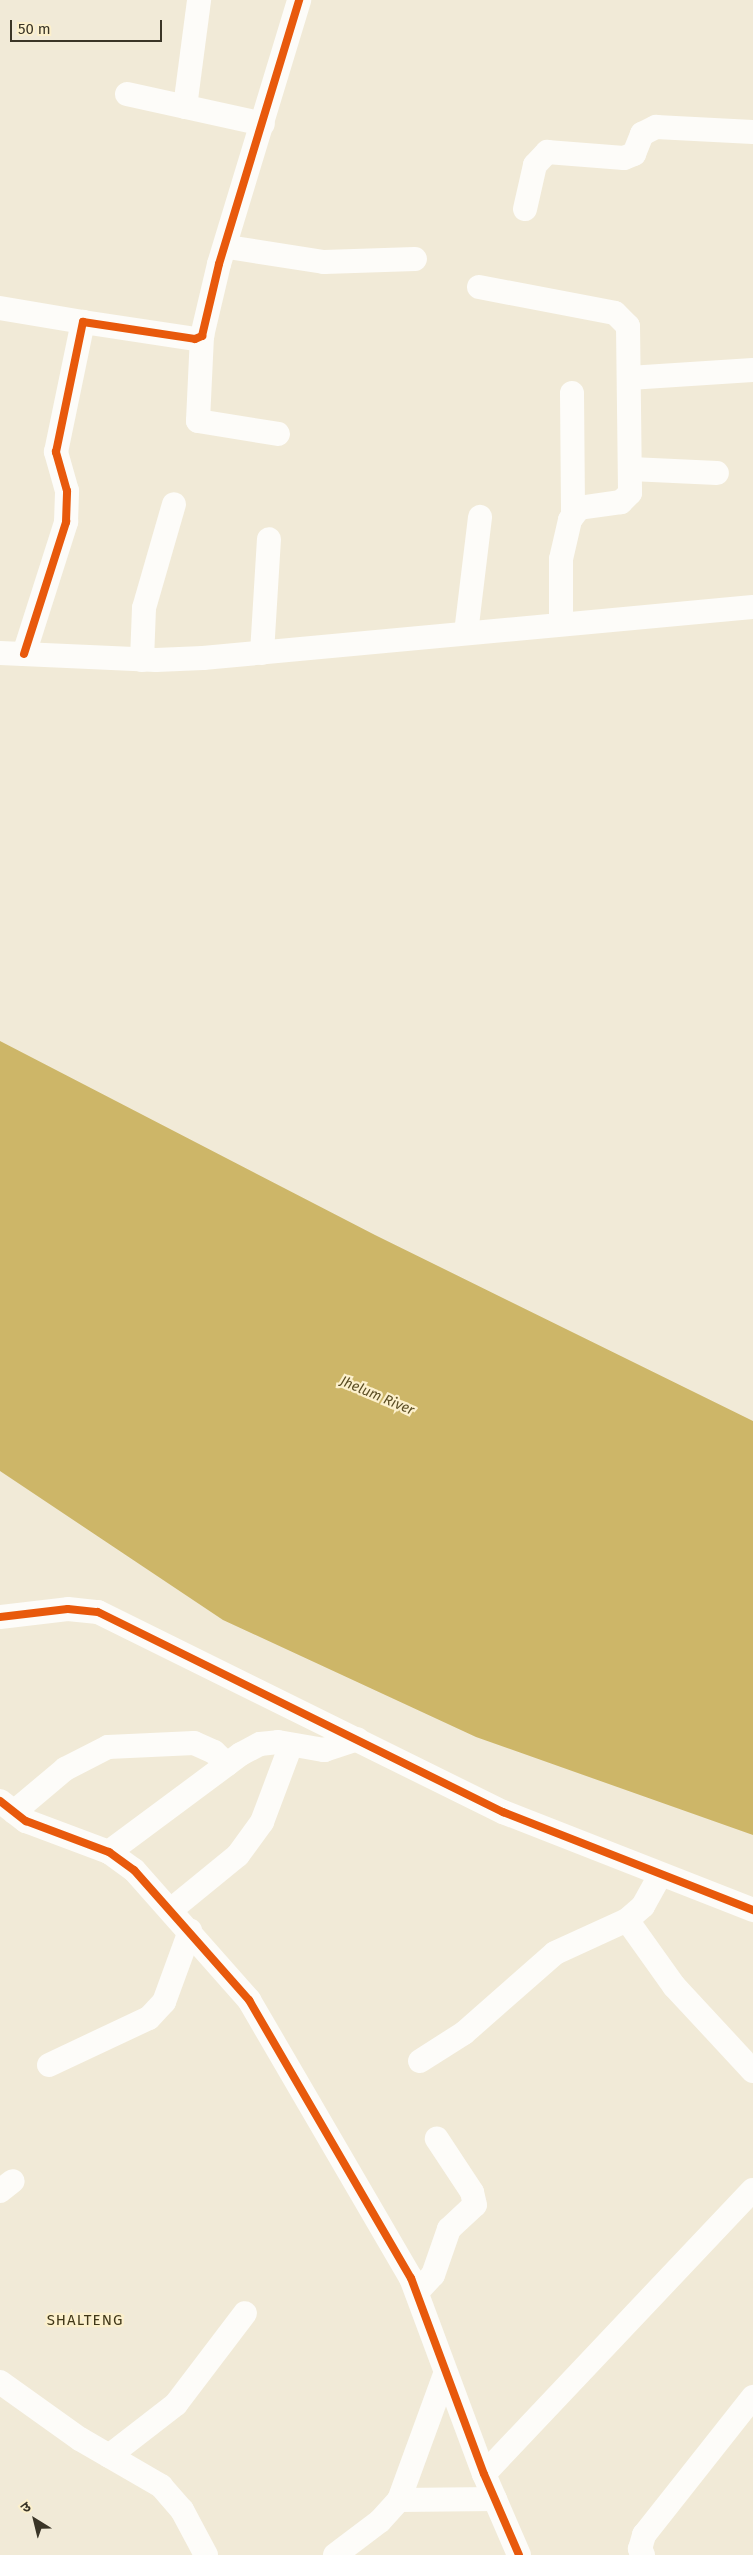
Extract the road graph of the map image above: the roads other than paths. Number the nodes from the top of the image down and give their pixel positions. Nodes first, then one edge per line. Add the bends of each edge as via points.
1 (199, 0) edge
2 (299, 0) edge
3 (127, 94) dead end
4 (185, 107) junction
5 (263, 124) junction
6 (753, 132) edge
7 (524, 209) dead end
8 (228, 247) junction
9 (415, 259) dead end
10 (479, 287) dead end
11 (0, 308) edge
12 (84, 322) junction
13 (202, 336) junction
14 (753, 370) edge
15 (629, 378) junction
16 (572, 393) dead end
17 (278, 434) dead end
18 (631, 469) junction
19 (717, 473) dead end
20 (174, 504) dead end
21 (573, 515) junction
22 (480, 517) dead end
23 (269, 540) dead end
24 (753, 607) edge
25 (561, 623) junction
26 (466, 633) junction
27 (0, 653) edge
28 (262, 653) junction
29 (24, 654) junction
30 (142, 660) junction
31 (0, 1617) edge
32 (357, 1739) junction
33 (291, 1745) junction
34 (227, 1764) junction
35 (7, 1806) edge
36 (109, 1852) junction
37 (660, 1875) junction
38 (172, 1909) junction
39 (753, 1910) edge
40 (626, 1920) junction
41 (190, 1931) junction
42 (420, 2061) dead end
43 (49, 2065) dead end
44 (753, 2071) edge
45 (437, 2139) dead end
46 (753, 2190) edge
47 (417, 2292) junction
48 (245, 2313) dead end
49 (445, 2374) junction
50 (0, 2382) edge
51 (751, 2402) edge
52 (109, 2456) junction
53 (484, 2474) junction
54 (495, 2499) junction
55 (399, 2500) junction
56 (206, 2555) edge
57 (335, 2555) edge
58 (519, 2555) edge
59 (643, 2555) edge

1 - 4 street
2 - 5 street
3 - 4 street
4 - 5 street
5 - 8 street
6 - 7 street via 656,127 642,134 634,154 624,158 547,152 535,165
8 - 9 street via 317,261
8 - 13 street via 220,264
10 - 15 street via 615,313 628,326
11 - 12 street
12 - 13 street via 195,339
12 - 29 street via 56,452 67,491 66,522
13 - 17 street via 198,422
14 - 15 street
15 - 18 street
16 - 21 street
18 - 19 street
18 - 21 street via 631,488 626,499 585,507
20 - 30 street via 144,608
21 - 25 street via 561,559
22 - 26 street
23 - 28 street
24 - 25 street
25 - 26 street
26 - 28 street
27 - 29 street
28 - 30 street
29 - 30 street
31 - 32 street via 68,1609 98,1612
32 - 33 street via 324,1750
32 - 37 street via 503,1812
33 - 34 street via 260,1744
33 - 38 street via 262,1822 238,1855
34 - 35 street via 205,1746 194,1743 108,1747
34 - 36 street
35 - 36 street via 47,1831
36 - 38 street via 134,1870
37 - 39 street
37 - 40 street via 643,1906
38 - 41 street
40 - 42 street via 555,1953 464,2033
40 - 44 street via 680,1993
41 - 43 street via 164,2002 149,2018
41 - 47 street via 249,2000 381,2223
45 - 47 street via 472,2192 475,2204 450,2229 433,2275
46 - 53 street
47 - 49 street
48 - 52 street via 176,2404
49 - 53 street
49 - 55 street
50 - 52 street
51 - 59 street via 644,2536 640,2549
52 - 56 street via 173,2497
53 - 54 street
54 - 55 street
54 - 58 street
55 - 57 street via 380,2521

